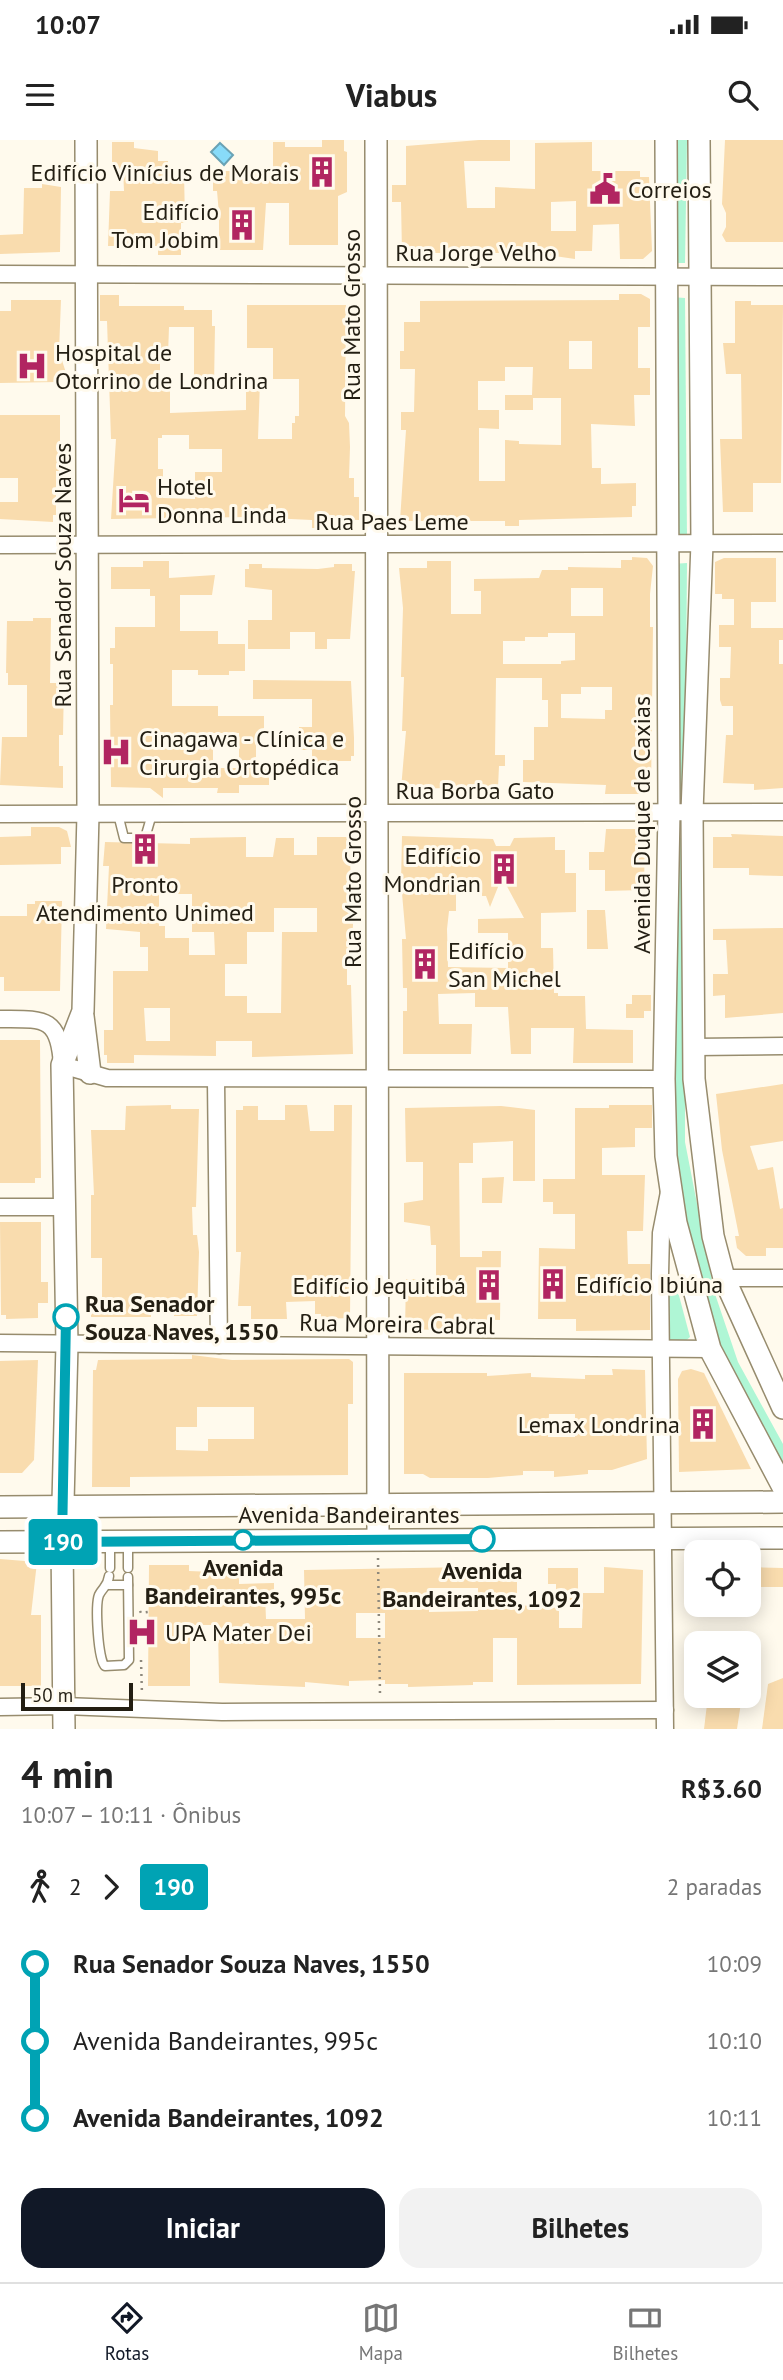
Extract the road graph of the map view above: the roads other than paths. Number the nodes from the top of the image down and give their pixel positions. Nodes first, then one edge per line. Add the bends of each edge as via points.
1 (86, 140) edge
2 (376, 140) edge
3 (666, 140) edge
4 (699, 140) edge
5 (85, 272) junction
6 (0, 274) edge
7 (377, 274) junction
8 (667, 277) junction
9 (700, 277) junction
10 (783, 277) edge
11 (89, 543) junction
12 (702, 543) junction
13 (783, 543) edge
14 (377, 544) junction
15 (668, 544) junction
16 (0, 545) edge
17 (670, 812) junction
18 (692, 812) junction
19 (783, 812) edge
20 (0, 814) edge
21 (88, 814) junction
22 (118, 814) junction
23 (152, 814) junction
24 (378, 814) junction
25 (83, 1011) junction
26 (0, 1019) edge
27 (783, 1046) edge
28 (694, 1047) junction
29 (62, 1065) junction
30 (90, 1073) junction
31 (664, 1079) junction
32 (379, 1080) junction
33 (216, 1081) junction
34 (670, 1190) junction
35 (0, 1207) edge
36 (64, 1207) junction
37 (724, 1278) junction
38 (783, 1278) edge
39 (0, 1343) edge
40 (66, 1344) junction
41 (219, 1345) junction
42 (378, 1347) junction
43 (710, 1349) junction
44 (662, 1350) junction
45 (783, 1408) edge
46 (783, 1487) edge
47 (783, 1502) edge
48 (664, 1503) junction
49 (378, 1504) junction
50 (64, 1506) junction
51 (0, 1507) edge
52 (783, 1538) edge
53 (378, 1539) junction
54 (665, 1539) junction
55 (119, 1541) junction
56 (0, 1542) edge
57 (62, 1542) junction
58 (109, 1576) junction
59 (128, 1577) junction
60 (64, 1706) junction
61 (0, 1707) edge
62 (665, 1710) junction
63 (222, 1721) edge
64 (380, 1721) edge
65 (64, 1729) edge
66 (666, 1729) edge

1 - 5 main road, Rua Senador Souza Naves
2 - 7 main road, Rua Mato Grosso
3 - 8 main road, Avenida Duque de Caxias
4 - 9 main road
5 - 6 street, Rua Jorge Velho
5 - 7 street, Rua Jorge Velho
5 - 11 main road, Rua Senador Souza Naves
7 - 8 street, Rua Jorge Velho
7 - 14 main road, Rua Mato Grosso
8 - 9 street, Rua Jorge Velho
8 - 15 main road, Avenida Duque de Caxias
9 - 10 street, Rua Jorge Velho
9 - 12 main road
11 - 14 street, Rua Paes Leme
11 - 16 street, Rua Paes Leme
11 - 21 main road, Rua Senador Souza Naves
12 - 13 street, Rua Paes Leme
12 - 15 street, Rua Paes Leme
12 - 18 main road
14 - 15 street, Rua Paes Leme
14 - 24 main road, Rua Mato Grosso
15 - 17 main road, Avenida Duque de Caxias
17 - 18 street, Rua Borba Gato
17 - 24 street, Rua Borba Gato
17 - 31 main road, Avenida Duque de Caxias
18 - 19 street, Rua Borba Gato
18 - 28 main road
20 - 21 street, Rua Borba Gato
21 - 22 street, Rua Borba Gato
21 - 25 main road, Rua Senador Souza Naves
22 - 23 street, Rua Borba Gato
22 - 23 lane via 124,838 145,838
23 - 24 street, Rua Borba Gato
24 - 32 main road, Rua Mato Grosso
25 - 29 main road, Rua Senador Souza Naves
25 - 30 main road, Rua Senador Souza Naves
26 - 29 street via 35,1019 51,1026 61,1038
27 - 28 street
28 - 37 main road via 713,1236
29 - 30 street
29 - 36 main road, Rua Senador Souza Naves
30 - 33 street via 107,1078
31 - 32 street
31 - 34 main road, Avenida Duque de Caxias
32 - 33 street
32 - 42 main road, Rua Mato Grosso
33 - 41 street
34 - 43 main road, Avenida Duque de Caxias
34 - 44 street via 661,1233
35 - 36 street
36 - 40 main road, Rua Senador Souza Naves
37 - 38 street
37 - 45 main road
39 - 40 street, Rua Moreira Cabral
40 - 41 street, Rua Moreira Cabral
40 - 50 main road, Rua Senador Souza Naves
41 - 42 street, Rua Moreira Cabral
42 - 44 street, Rua Moreira Cabral
42 - 49 main road, Rua Mato Grosso
43 - 44 street, Rua Moreira Cabral
43 - 46 main road, Avenida Duque de Caxias
44 - 48 street
47 - 48 main road, Avenida Bandeirantes
48 - 49 main road, Avenida Bandeirantes
48 - 54 street
49 - 50 main road, Avenida Bandeirantes
49 - 53 main road, Rua Mato Grosso
50 - 51 main road, Avenida Bandeirantes
50 - 57 main road, Rua Senador Souza Naves
52 - 54 main road, Avenida Bandeirantes
53 - 54 main road, Avenida Bandeirantes
53 - 55 main road, Avenida Bandeirantes
54 - 62 street
55 - 57 main road, Avenida Bandeirantes
55 - 58 lane
55 - 59 lane
56 - 57 main road, Avenida Bandeirantes
57 - 60 main road, Rua Senador Souza Naves
58 - 59 lane
58 - 59 lane via 98,1599 99,1658 105,1666 124,1665 129,1660
60 - 61 street
60 - 63 street
60 - 65 main road, Rua Senador Souza Naves
62 - 64 street
62 - 66 street
63 - 64 street

